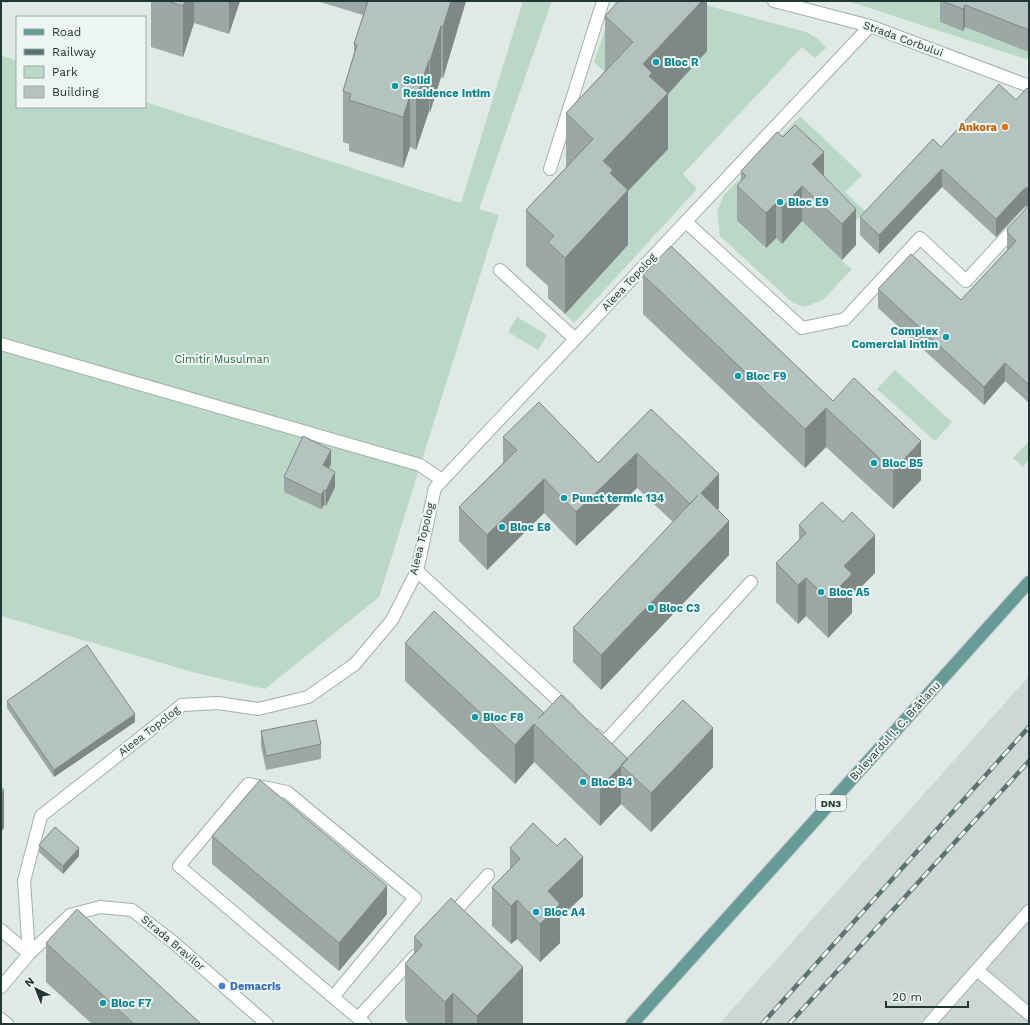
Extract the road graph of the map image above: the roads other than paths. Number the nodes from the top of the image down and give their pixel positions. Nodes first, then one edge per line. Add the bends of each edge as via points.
1 (604, 1) edge
2 (774, 1) edge
3 (870, 26) junction
4 (1029, 86) edge
5 (550, 169) dead end
6 (1029, 212) edge
7 (686, 222) junction
8 (500, 270) dead end
9 (575, 339) junction
10 (1, 344) edge
11 (442, 480) junction
12 (417, 571) junction
13 (751, 582) dead end
14 (1029, 582) edge
15 (575, 716) edge
16 (587, 726) edge
17 (488, 875) dead end
18 (1029, 911) edge
19 (440, 929) edge
20 (1, 930) edge
21 (424, 946) edge
22 (29, 954) junction
23 (977, 970) junction
24 (1, 987) edge
25 (334, 997) junction
26 (1029, 1014) edge
27 (1, 1019) edge
28 (362, 1021) edge
29 (7, 1024) edge
30 (267, 1024) edge
31 (632, 1024) edge
32 (929, 1024) edge

1 - 5 street
2 - 3 street, Strada Corbului
3 - 4 street, Strada Corbului
3 - 7 street, Aleea Topolog
6 - 7 street via 966,281 920,238 845,319 802,328
7 - 9 street, Aleea Topolog
8 - 9 street
9 - 11 street, Aleea Topolog
10 - 11 street via 420,466
11 - 12 street, Aleea Topolog via 435,488
12 - 15 street
12 - 22 street, Aleea Topolog via 392,620 355,664 308,697 258,709 218,703 182,705 41,816 24,881
13 - 16 street via 604,743
14 - 31 main road, Bulevardul I. C. Brătianu / DN3
17 - 19 street
18 - 23 street
20 - 22 street
21 - 28 street
22 - 24 street, Strada Bravilor
22 - 30 street, Strada Bravilor via 70,915 100,907 132,910 173,942
23 - 26 street
23 - 32 street
25 - 25 street via 179,866 248,784 287,792 415,898
25 - 28 street
27 - 29 street

